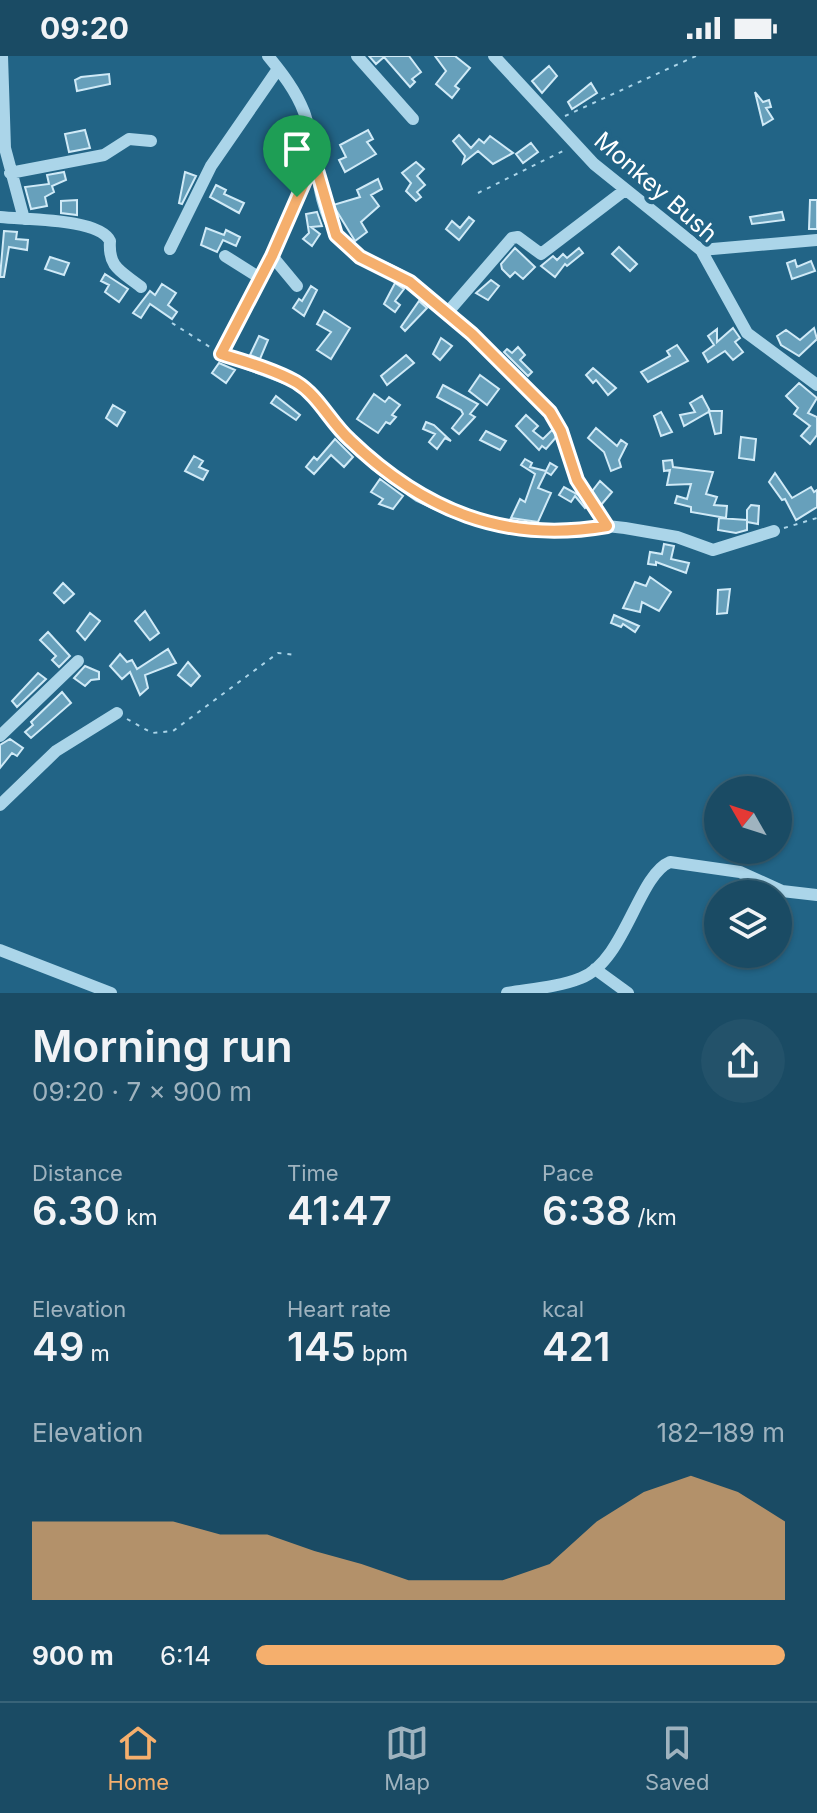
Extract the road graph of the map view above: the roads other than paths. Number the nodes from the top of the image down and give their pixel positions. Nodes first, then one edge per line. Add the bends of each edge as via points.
1 (2, 56) edge
2 (268, 56) edge
3 (357, 56) edge
4 (494, 56) edge
5 (278, 69) junction
6 (1, 103) edge
7 (413, 119) dead end
8 (151, 141) dead end
9 (314, 160) junction
10 (10, 173) junction
11 (625, 190) junction
12 (0, 217) edge
13 (24, 219) junction
14 (817, 240) edge
15 (170, 249) dead end
16 (701, 250) junction
17 (225, 256) dead end
18 (272, 256) junction
19 (260, 278) junction
20 (297, 286) dead end
21 (141, 287) dead end
22 (447, 313) junction
23 (817, 385) edge
24 (550, 412) road end
25 (774, 531) road end
26 (78, 661) dead end
27 (117, 713) road end
28 (0, 736) edge
29 (0, 805) edge
30 (817, 895) edge
31 (0, 950) edge
32 (595, 969) junction
33 (111, 993) edge
34 (507, 993) edge
35 (628, 993) edge

1 - 6 street
2 - 5 street
3 - 7 street
4 - 11 street, Monkey Bush via 576,146
5 - 9 street via 304,113
5 - 15 street via 211,166
6 - 10 street
8 - 10 street via 129,139 104,155
9 - 18 street
9 - 22 street via 336,235 360,257 410,282
10 - 13 street
11 - 16 street, Monkey Bush
11 - 22 street via 541,254 512,238
12 - 13 street
13 - 21 street via 101,230 110,241 110,260
14 - 16 street
16 - 23 street, Monkey Bush via 747,333
17 - 19 street
18 - 19 street
18 - 20 street
19 - 25 street via 221,354 297,383 375,465 418,496 491,524 547,532 607,526 677,537 713,550
22 - 24 street
26 - 28 street
27 - 29 street via 56,751
30 - 32 street via 782,891 740,872 670,862 658,869 626,928
31 - 33 street
32 - 34 street via 582,978
32 - 35 street

